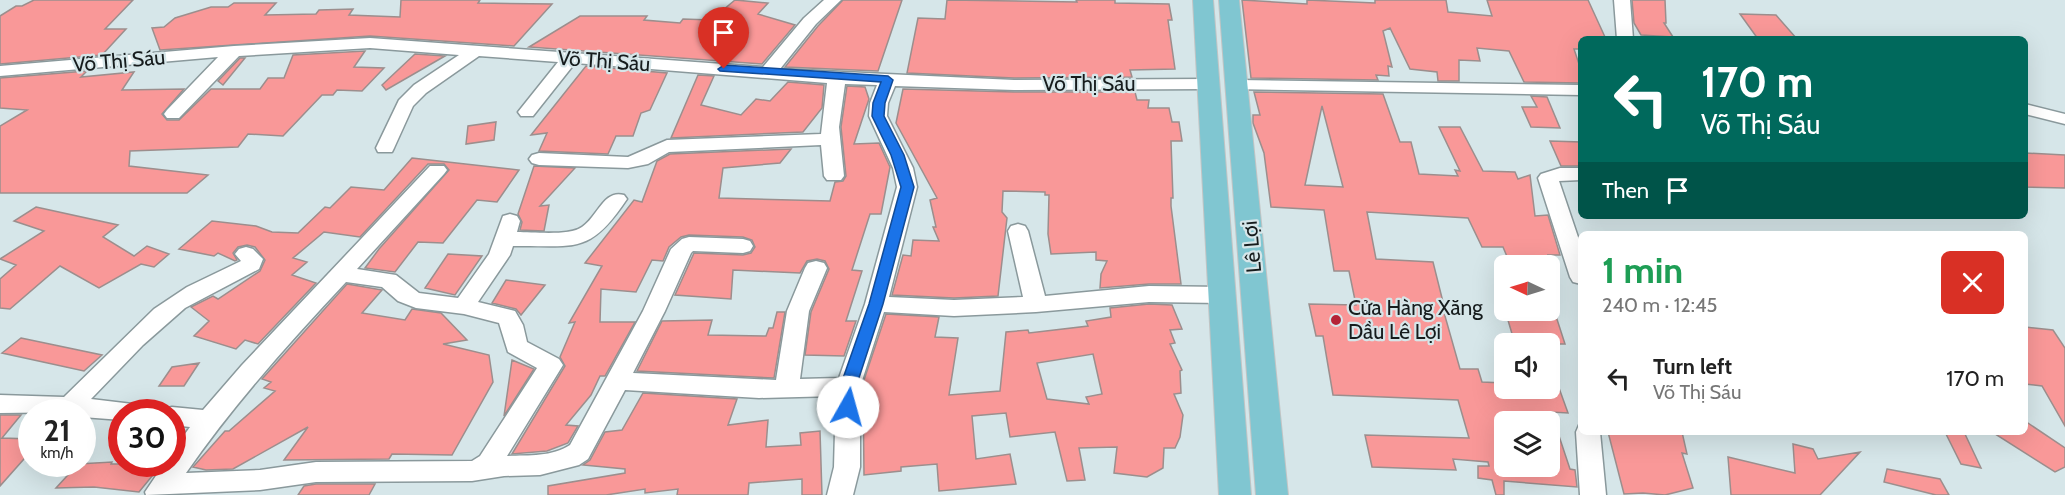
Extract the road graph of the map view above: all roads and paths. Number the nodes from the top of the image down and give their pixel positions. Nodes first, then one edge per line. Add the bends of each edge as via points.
1 (833, 0) edge
2 (1203, 0) edge
3 (1229, 0) edge
4 (1622, 0) edge
5 (1625, 36) edge
6 (234, 51) junction
7 (474, 52) junction
8 (570, 58) junction
9 (0, 71) edge
10 (768, 72) junction
11 (837, 78) junction
12 (888, 80) junction
13 (1208, 84) junction
14 (1238, 85) junction
15 (1578, 90) edge
16 (2028, 110) edge
17 (527, 112) dead end
18 (173, 114) dead end
19 (2065, 119) edge
20 (829, 139) junction
21 (385, 148) dead end
22 (539, 159) dead end
23 (437, 170) dead end
24 (1578, 174) edge
25 (834, 176) dead end
26 (617, 199) dead end
27 (1018, 231) dead end
28 (743, 246) dead end
29 (246, 254) dead end
30 (816, 268) dead end
31 (1578, 268) edge
32 (342, 274) junction
33 (1222, 295) junction
34 (876, 304) junction
35 (1036, 304) junction
36 (464, 306) junction
37 (617, 381) junction
38 (848, 387) junction
39 (787, 388) junction
40 (77, 399) edge
41 (0, 404) edge
42 (18, 405) edge
43 (186, 418) edge
44 (209, 420) junction
45 (1588, 435) edge
46 (482, 469) junction
47 (159, 490) edge
48 (840, 495) edge
49 (1235, 495) edge
50 (1272, 495) edge
51 (1593, 495) edge

1 - 10 street
2 - 13 main road, Lê Lợi
3 - 14 main road, Lê Lợi
4 - 5 street
6 - 7 street, Võ Thị Sáu via 370,43
6 - 9 street, Võ Thị Sáu
6 - 18 street
7 - 8 street, Võ Thị Sáu
7 - 21 street via 405,104
8 - 10 street, Võ Thị Sáu
8 - 17 street
10 - 11 street, Võ Thị Sáu
11 - 12 street, Võ Thị Sáu
11 - 20 street
12 - 13 street, Võ Thị Sáu via 1014,85
12 - 34 street via 878,116 896,151 907,187
13 - 14 main road
13 - 33 main road, Lê Lợi
14 - 15 street
14 - 50 main road, Lê Lợi
16 - 19 street
20 - 22 street via 667,146 640,160 620,163
20 - 25 street
23 - 32 street
24 - 31 street via 1548,178
26 - 36 street via 594,230 578,238 507,230 494,262
27 - 35 street
28 - 37 street via 689,244 682,249
29 - 40 street via 252,259 251,264 177,302
30 - 39 street via 798,311
32 - 36 street via 388,280 416,300
32 - 44 street
33 - 35 street via 1149,294
33 - 49 main road, Lê Lợi
34 - 35 street via 954,308
34 - 38 street
36 - 46 street via 507,317 516,346 551,365
37 - 39 street via 759,390
37 - 46 street via 585,443 570,459
38 - 39 street
38 - 48 street via 847,467
41 - 42 street
43 - 44 street
44 - 47 street
45 - 51 street
46 - 47 street via 316,472

